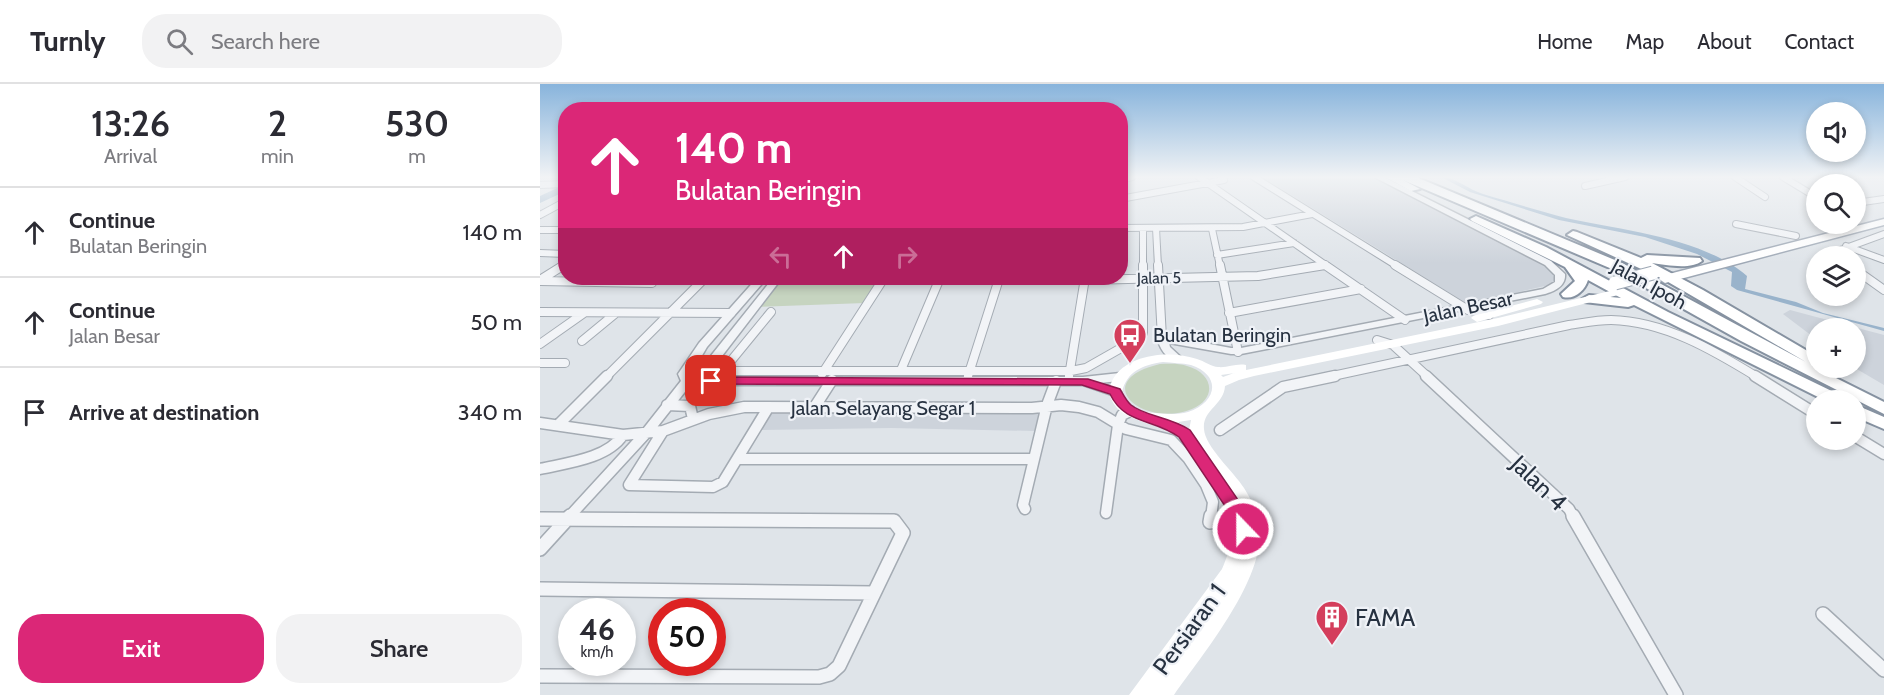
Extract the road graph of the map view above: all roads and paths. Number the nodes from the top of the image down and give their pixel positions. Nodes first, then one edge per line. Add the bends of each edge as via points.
1 (558, 206) edge
2 (1240, 206) edge
3 (1299, 206) edge
4 (1434, 206) edge
5 (1448, 206) edge
6 (1464, 206) edge
7 (1475, 206) edge
8 (1485, 206) edge
9 (1309, 212) junction
10 (540, 215) edge
11 (1264, 222) junction
12 (1879, 222) edge
13 (1734, 224) dead end
14 (1747, 227) junction
15 (1128, 228) edge
16 (1143, 228) junction
17 (1156, 228) junction
18 (1212, 229) junction
19 (540, 230) edge
20 (558, 230) edge
21 (1806, 234) edge
22 (1884, 234) edge
23 (1796, 236) junction
24 (1777, 241) junction
25 (1294, 243) junction
26 (1597, 243) junction
27 (1846, 246) edge
28 (540, 253) edge
29 (1866, 253) edge
30 (558, 254) edge
31 (1217, 255) junction
32 (1884, 260) edge
33 (1567, 264) junction
34 (1325, 265) junction
35 (1699, 266) junction
36 (558, 268) edge
37 (1222, 277) junction
38 (1866, 277) edge
39 (1159, 278) junction
40 (1662, 278) junction
41 (1128, 279) edge
42 (1142, 279) junction
43 (540, 280) edge
44 (558, 280) edge
45 (698, 285) edge
46 (756, 285) edge
47 (772, 285) edge
48 (880, 285) edge
49 (937, 285) edge
50 (997, 285) edge
51 (1084, 285) edge
52 (1617, 287) junction
53 (1361, 289) junction
54 (1884, 290) edge
55 (1700, 291) junction
56 (1568, 294) junction
57 (1589, 298) junction
58 (540, 312) edge
59 (771, 312) dead end
60 (1467, 312) junction
61 (584, 313) junction
62 (616, 313) junction
63 (731, 313) junction
64 (1229, 313) junction
65 (671, 314) junction
66 (1663, 315) junction
67 (1405, 320) junction
68 (1162, 338) junction
69 (582, 340) dead end
70 (1377, 340) junction
71 (540, 344) edge
72 (1393, 345) junction
73 (1238, 352) junction
74 (1806, 356) edge
75 (1176, 358) junction
76 (1150, 360) junction
77 (1410, 361) junction
78 (540, 363) edge
79 (565, 363) dead end
80 (901, 370) junction
81 (968, 376) junction
82 (825, 377) junction
83 (1120, 377) junction
84 (717, 378) junction
85 (1065, 378) junction
86 (1217, 378) junction
87 (1843, 378) edge
88 (688, 380) junction
89 (1083, 381) junction
90 (1816, 390) edge
91 (1833, 390) edge
92 (1115, 392) junction
93 (1884, 402) edge
94 (667, 405) junction
95 (1047, 405) junction
96 (768, 408) junction
97 (814, 408) junction
98 (1806, 408) edge
99 (1866, 408) edge
100 (1884, 410) edge
101 (1130, 411) junction
102 (1201, 412) junction
103 (1866, 415) edge
104 (1884, 418) edge
105 (693, 419) junction
106 (1154, 419) junction
107 (540, 423) edge
108 (1884, 424) edge
109 (558, 425) junction
110 (1119, 425) junction
111 (1220, 430) dead end
112 (663, 431) junction
113 (647, 432) junction
114 (623, 435) junction
115 (1866, 443) edge
116 (1884, 454) edge
117 (738, 459) junction
118 (1034, 459) junction
119 (540, 469) edge
120 (1024, 509) dead end
121 (1106, 513) dead end
122 (540, 519) edge
123 (567, 519) junction
124 (1210, 522) dead end
125 (540, 549) edge
126 (540, 590) edge
127 (874, 593) junction
128 (1823, 614) dead end
129 (1884, 670) edge
130 (540, 676) edge
131 (1140, 695) edge
132 (1162, 695) edge
133 (1676, 695) edge

1 - 10 street
2 - 11 street
3 - 9 street
4 - 60 street, Jalan Besar via 1548,263 1560,274 1555,287
5 - 33 highway
6 - 91 highway, Jalan Ipoh via 1599,262
7 - 40 highway, Jalan Ipoh
8 - 26 highway
9 - 11 street
9 - 60 street
11 - 18 street
11 - 25 street
12 - 35 main road via 1805,244
13 - 14 street
14 - 23 street
14 - 24 street via 1775,235
15 - 16 street
16 - 17 street
16 - 42 street
17 - 18 street
17 - 39 street
18 - 31 street
19 - 20 street
21 - 23 main road
22 - 27 street
23 - 24 main road
24 - 35 main road via 1716,256
25 - 31 street
25 - 34 street
26 - 35 highway via 1658,261
26 - 40 highway
28 - 30 street
29 - 32 street
31 - 37 street
33 - 52 highway
33 - 56 highway via 1582,281
34 - 37 street, Jalan 5 via 1258,276
34 - 53 street
35 - 40 main road
35 - 55 highway via 1693,278
36 - 43 street
37 - 39 street, Jalan 5
37 - 64 street
38 - 54 street
39 - 42 street, Jalan 5
39 - 68 street
40 - 52 main road
40 - 55 highway
40 - 93 highway
40 - 100 highway, Jalan Ipoh via 1746,338
41 - 42 street, Jalan 5
42 - 85 street via 1142,336
43 - 44 street
45 - 65 street
46 - 63 street
47 - 84 street via 706,369
48 - 82 street
49 - 80 street
50 - 81 street
51 - 85 street
52 - 56 main road, Jalan Besar
52 - 57 main road, Jalan Besar
52 - 66 highway
53 - 64 street
53 - 67 street
55 - 74 highway
56 - 60 main road, Jalan Besar via 1489,315
57 - 66 highway via 1626,303
57 - 72 main road, Jalan Besar
58 - 61 street
59 - 84 street
60 - 67 street, Jalan Besar
60 - 70 main road, Jalan Besar
61 - 62 street
61 - 71 street
62 - 65 street
62 - 69 street
63 - 65 street
63 - 88 street via 686,371 684,377
64 - 73 street
65 - 109 street
66 - 90 highway
67 - 73 street, Jalan Besar
68 - 73 street, Jalan Besar
68 - 75 street via 1165,348
68 - 76 street
70 - 72 street, Jalan 4
70 - 86 main road, Jalan Besar
72 - 77 street, Jalan 4
72 - 86 main road, Jalan Besar
75 - 76 main road
75 - 86 main road via 1198,362
76 - 83 main road
77 - 98 street via 1614,320 1690,339
77 - 111 street via 1283,387
77 - 133 street, Jalan 4 via 1569,509
78 - 79 street
80 - 81 street
80 - 82 street
81 - 82 street
81 - 85 street
81 - 85 street
82 - 84 street
82 - 97 street
83 - 89 street
83 - 92 main road
84 - 88 street
85 - 89 street
85 - 95 street
86 - 102 main road via 1220,394
87 - 93 highway
88 - 94 street
89 - 92 street
92 - 101 main road
94 - 105 street via 690,406
94 - 113 street
95 - 97 street, Jalan Selayang Segar 1
95 - 110 street, Jalan Selayang Segar 1 via 1087,407
95 - 118 street
96 - 97 street, Jalan Selayang Segar 1
96 - 105 street, Jalan Selayang Segar 1 via 744,407
96 - 117 street
99 - 104 highway
101 - 106 main road
101 - 110 street via 1122,415
102 - 106 main road
102 - 132 main road, Persiaran 1 via 1197,437 1247,508 1250,547 1234,591
103 - 108 highway
105 - 112 street, Jalan Selayang Segar 1
106 - 131 main road, Persiaran 1 via 1184,434 1236,508 1243,529 1229,573
107 - 109 street
109 - 114 street
110 - 121 street
110 - 124 street, Jalan Selayang Segar 1 via 1173,440 1182,449 1213,501
112 - 113 street, Jalan Selayang Segar 1
112 - 117 street via 629,485 713,488 723,482
113 - 114 street, Jalan Selayang Segar 1
113 - 123 street
114 - 119 street via 607,449
115 - 116 street
117 - 118 street
118 - 120 street
122 - 123 street
123 - 125 street
123 - 127 street via 894,521 903,533
126 - 127 street
127 - 130 street via 839,666 819,677
128 - 129 street

